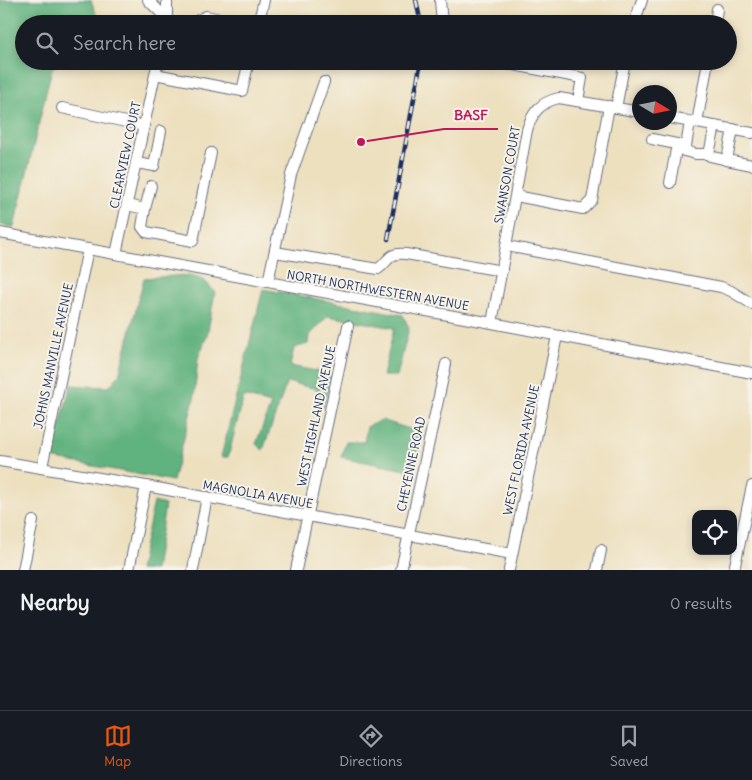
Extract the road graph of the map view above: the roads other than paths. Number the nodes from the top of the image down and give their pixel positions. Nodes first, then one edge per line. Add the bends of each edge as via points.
1 (148, 0) edge
2 (167, 0) edge
3 (264, 0) edge
4 (440, 0) edge
5 (642, 0) edge
6 (718, 9) dead end
7 (161, 15) edge
8 (166, 15) edge
9 (260, 15) edge
10 (441, 15) edge
11 (637, 15) edge
12 (717, 15) edge
13 (156, 70) edge
14 (247, 70) edge
15 (540, 70) edge
16 (623, 70) edge
17 (706, 70) edge
18 (155, 74) junction
19 (324, 82) dead end
20 (578, 101) junction
21 (613, 107) junction
22 (62, 108) dead end
23 (632, 111) edge
24 (677, 119) edge
25 (694, 122) junction
26 (144, 126) junction
27 (715, 126) junction
28 (733, 130) junction
29 (161, 131) dead end
30 (752, 133) edge
31 (652, 139) dead end
32 (681, 145) junction
33 (211, 153) dead end
34 (709, 154) junction
35 (727, 160) junction
36 (136, 163) junction
37 (752, 165) edge
38 (670, 183) dead end
39 (150, 186) dead end
40 (516, 196) junction
41 (127, 205) junction
42 (146, 209) junction
43 (0, 233) edge
44 (506, 246) junction
45 (88, 249) junction
46 (275, 252) junction
47 (116, 254) junction
48 (502, 271) junction
49 (268, 282) junction
50 (752, 304) edge
51 (492, 323) junction
52 (348, 326) dead end
53 (557, 336) junction
54 (446, 364) dead end
55 (752, 373) edge
56 (0, 461) edge
57 (42, 467) junction
58 (146, 486) junction
59 (752, 486) edge
60 (208, 497) junction
61 (307, 516) junction
62 (33, 521) dead end
63 (409, 535) junction
64 (601, 550) dead end
65 (512, 554) junction
66 (23, 570) edge
67 (129, 570) edge
68 (193, 570) edge
69 (296, 570) edge
70 (402, 570) edge
71 (508, 570) edge
72 (597, 570) edge
73 (734, 570) edge

1 - 7 street
2 - 8 street
3 - 9 street
4 - 10 street
5 - 11 street
6 - 12 street
13 - 18 street, CLEARVIEW COURT
14 - 18 street via 242,90
15 - 20 street via 582,78
16 - 21 street
17 - 25 street
18 - 26 street, CLEARVIEW COURT
19 - 46 street via 291,175
20 - 21 street, SWANSON COURT
20 - 40 street, SWANSON COURT via 551,100 532,115
21 - 23 street, SWANSON COURT
21 - 40 street via 592,200 583,209
22 - 26 street
24 - 25 street
25 - 27 street
25 - 32 street
26 - 36 street, CLEARVIEW COURT
27 - 28 street
27 - 34 street
28 - 30 street
28 - 35 street
29 - 36 street via 154,166
31 - 32 street
32 - 34 street via 684,151
32 - 38 street
33 - 42 street via 193,241 146,232 142,227
34 - 35 street
35 - 37 street
36 - 41 street, CLEARVIEW COURT
39 - 42 street
40 - 44 street, SWANSON COURT
41 - 42 street
41 - 47 street, CLEARVIEW COURT
43 - 45 street, NORTH NORTHWESTERN AVENUE
44 - 48 street, SWANSON COURT
44 - 50 street via 721,287
45 - 47 street, NORTH NORTHWESTERN AVENUE
45 - 57 street, JOHNS MANVILLE AVENUE
46 - 48 street via 378,270 391,255 397,253
46 - 49 street
47 - 49 street, NORTH NORTHWESTERN AVENUE
48 - 51 street, SWANSON COURT
49 - 51 street, NORTH NORTHWESTERN AVENUE
51 - 53 street, NORTH NORTHWESTERN AVENUE
52 - 61 street, WEST HIGHLAND AVENUE
53 - 55 street, NORTH NORTHWESTERN AVENUE
53 - 65 street, WEST FLORIDA AVENUE
54 - 63 street, CHEYENNE ROAD
56 - 57 street, MAGNOLIA AVENUE
57 - 58 street, MAGNOLIA AVENUE
58 - 60 street, MAGNOLIA AVENUE
58 - 67 street
59 - 73 street
60 - 61 street, MAGNOLIA AVENUE
60 - 68 street
61 - 63 street, MAGNOLIA AVENUE
61 - 69 street, WEST HIGHLAND AVENUE
62 - 66 street
63 - 65 street, MAGNOLIA AVENUE
63 - 70 street, CHEYENNE ROAD
64 - 72 street
65 - 71 street, WEST FLORIDA AVENUE

